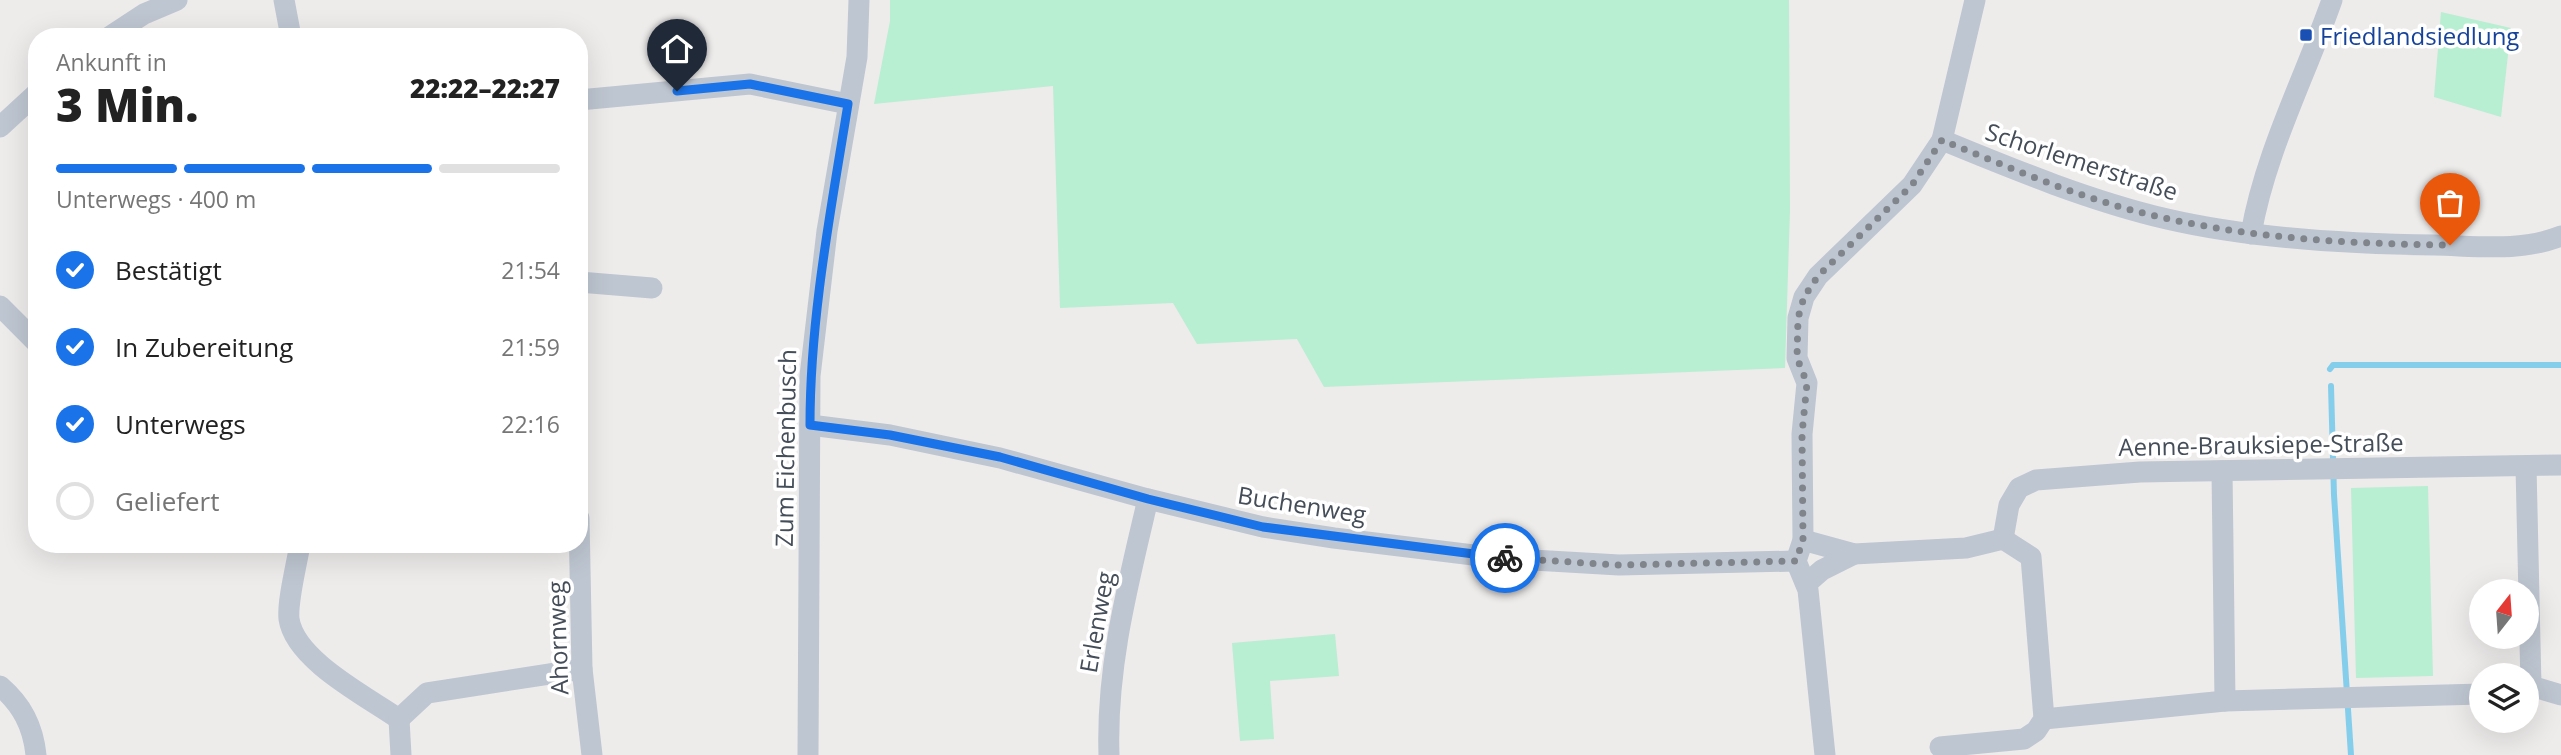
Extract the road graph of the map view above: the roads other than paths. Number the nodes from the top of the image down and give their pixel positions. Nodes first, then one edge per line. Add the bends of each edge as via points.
1 (177, 0) edge
2 (284, 0) edge
3 (859, 0) edge
4 (1975, 0) edge
5 (2332, 0) edge
6 (140, 7) edge
7 (118, 28) edge
8 (289, 28) edge
9 (588, 99) edge
10 (28, 101) edge
11 (848, 104) junction
12 (0, 127) edge
13 (1942, 140) junction
14 (2251, 234) junction
15 (2561, 236) edge
16 (588, 283) edge
17 (652, 288) dead end
18 (0, 306) edge
19 (28, 334) edge
20 (810, 425) junction
21 (2561, 465) edge
22 (2526, 466) junction
23 (2222, 471) junction
24 (1148, 499) junction
25 (2003, 539) junction
26 (1803, 540) junction
27 (299, 553) edge
28 (580, 553) edge
29 (1854, 554) junction
30 (1796, 561) junction
31 (1806, 583) junction
32 (2529, 663) edge
33 (582, 669) junction
34 (0, 686) edge
35 (2539, 690) edge
36 (2469, 694) edge
37 (2561, 695) edge
38 (2225, 701) junction
39 (399, 719) junction
40 (2044, 719) junction
41 (1940, 747) dead end
42 (36, 755) edge
43 (401, 755) edge
44 (592, 755) edge
45 (808, 755) edge
46 (1110, 755) edge
47 (1825, 755) edge

1 - 6 street
2 - 8 street
3 - 11 street, Zum Eichenbusch via 857,57
4 - 13 street
5 - 14 street via 2256,204
6 - 7 street
9 - 11 street via 750,84
10 - 12 street
11 - 20 street, Zum Eichenbusch via 825,244 810,376
13 - 14 street, Schorlemerstraße via 2092,197 2167,219
13 - 26 street via 1912,185 1818,276 1800,307 1797,358 1807,383 1802,434
14 - 15 street, Schorlemerstraße via 2401,245 2524,246
16 - 17 street
18 - 19 street
20 - 24 street, Buchenweg via 1000,457
20 - 45 street, Zum Eichenbusch
21 - 22 street, Aenne-Brauksiepe-Straße
22 - 23 street, Aenne-Brauksiepe-Straße
22 - 32 street
23 - 25 street, Aenne-Brauksiepe-Straße via 2036,480 2019,488 2009,505
23 - 38 street
24 - 30 street, Buchenweg via 1263,527 1498,558 1619,565
24 - 46 street, Erlenweg via 1116,639
25 - 29 street via 1966,548
25 - 40 street via 2031,557
26 - 29 street
26 - 30 street
27 - 39 street via 289,617 293,636 313,660
28 - 33 street, Ahornweg
29 - 31 street
30 - 31 street
31 - 47 street
33 - 39 street via 427,693
33 - 44 street, Ahornweg
34 - 42 street via 24,711
35 - 37 street
36 - 38 street
38 - 40 street
39 - 43 street
40 - 41 street via 2025,739

